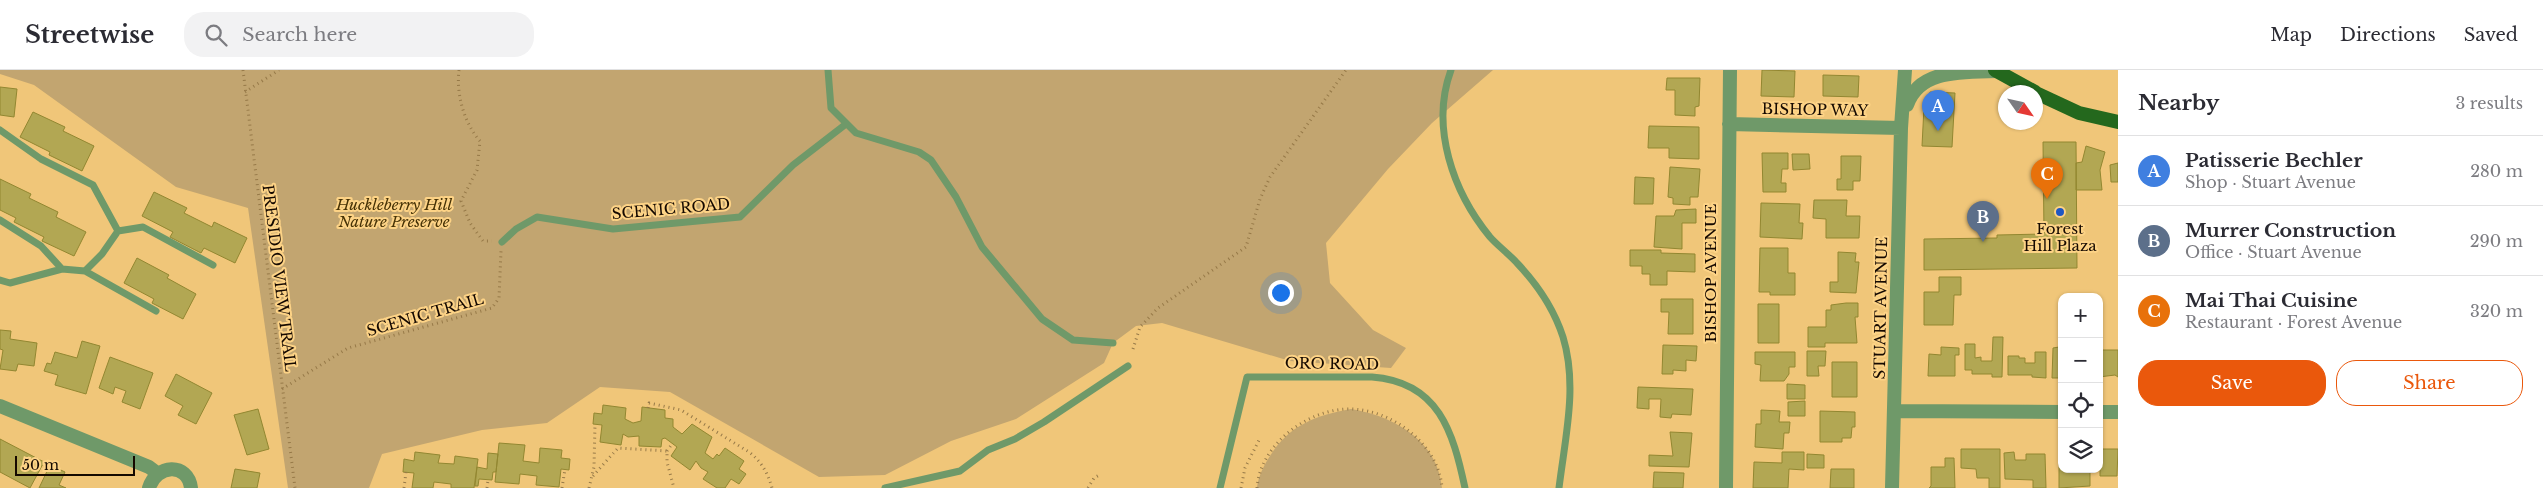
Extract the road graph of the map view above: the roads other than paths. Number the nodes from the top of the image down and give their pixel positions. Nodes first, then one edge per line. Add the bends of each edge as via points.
1 (828, 70) edge
2 (1451, 70) edge
3 (1730, 70) edge
4 (1905, 70) edge
5 (1996, 71) edge
6 (2021, 85) edge
7 (2043, 97) edge
8 (2118, 122) edge
9 (846, 124) junction
10 (1729, 124) junction
11 (1901, 128) junction
12 (0, 130) edge
13 (0, 220) edge
14 (118, 232) junction
15 (502, 242) road end
16 (213, 264) dead end
17 (62, 269) junction
18 (85, 271) junction
19 (0, 280) edge
20 (156, 311) dead end
21 (1113, 343) dead end
22 (1128, 366) dead end
23 (0, 406) edge
24 (1895, 411) junction
25 (2058, 412) edge
26 (2103, 412) edge
27 (2118, 412) edge
28 (157, 473) junction
29 (1726, 482) edge
30 (149, 488) edge
31 (191, 488) edge
32 (885, 488) edge
33 (1220, 488) edge
34 (1465, 488) edge
35 (1560, 488) edge
36 (1892, 488) edge

1 - 9 lane via 831,108
2 - 35 lane via 1443,120 1455,176 1476,218 1546,300 1563,338 1571,390
3 - 10 street, BISHOP AVENUE
4 - 11 street, STUART AVENUE
5 - 6 main road
5 - 11 street, STUART AVENUE via 1924,77 1909,96
7 - 8 main road via 2079,113
9 - 15 lane, SCENIC ROAD via 793,165 740,217 613,229 537,217
9 - 21 lane via 856,133 920,152 931,160 956,197 982,247 1042,319 1073,340
10 - 11 street, BISHOP WAY
10 - 29 street, BISHOP AVENUE
11 - 24 street, STUART AVENUE
12 - 14 lane via 41,159 93,185
13 - 17 lane via 41,246
14 - 16 lane via 143,227
14 - 18 lane
17 - 18 lane
17 - 19 lane via 10,283
18 - 20 lane
22 - 32 lane via 1044,422 988,450 960,471
23 - 28 street
24 - 25 street
24 - 36 street, STUART AVENUE
26 - 27 street
28 - 30 street
28 - 31 street via 165,469 182,472
33 - 34 lane, ORO ROAD via 1247,376 1385,378 1418,391 1433,404 1455,442

